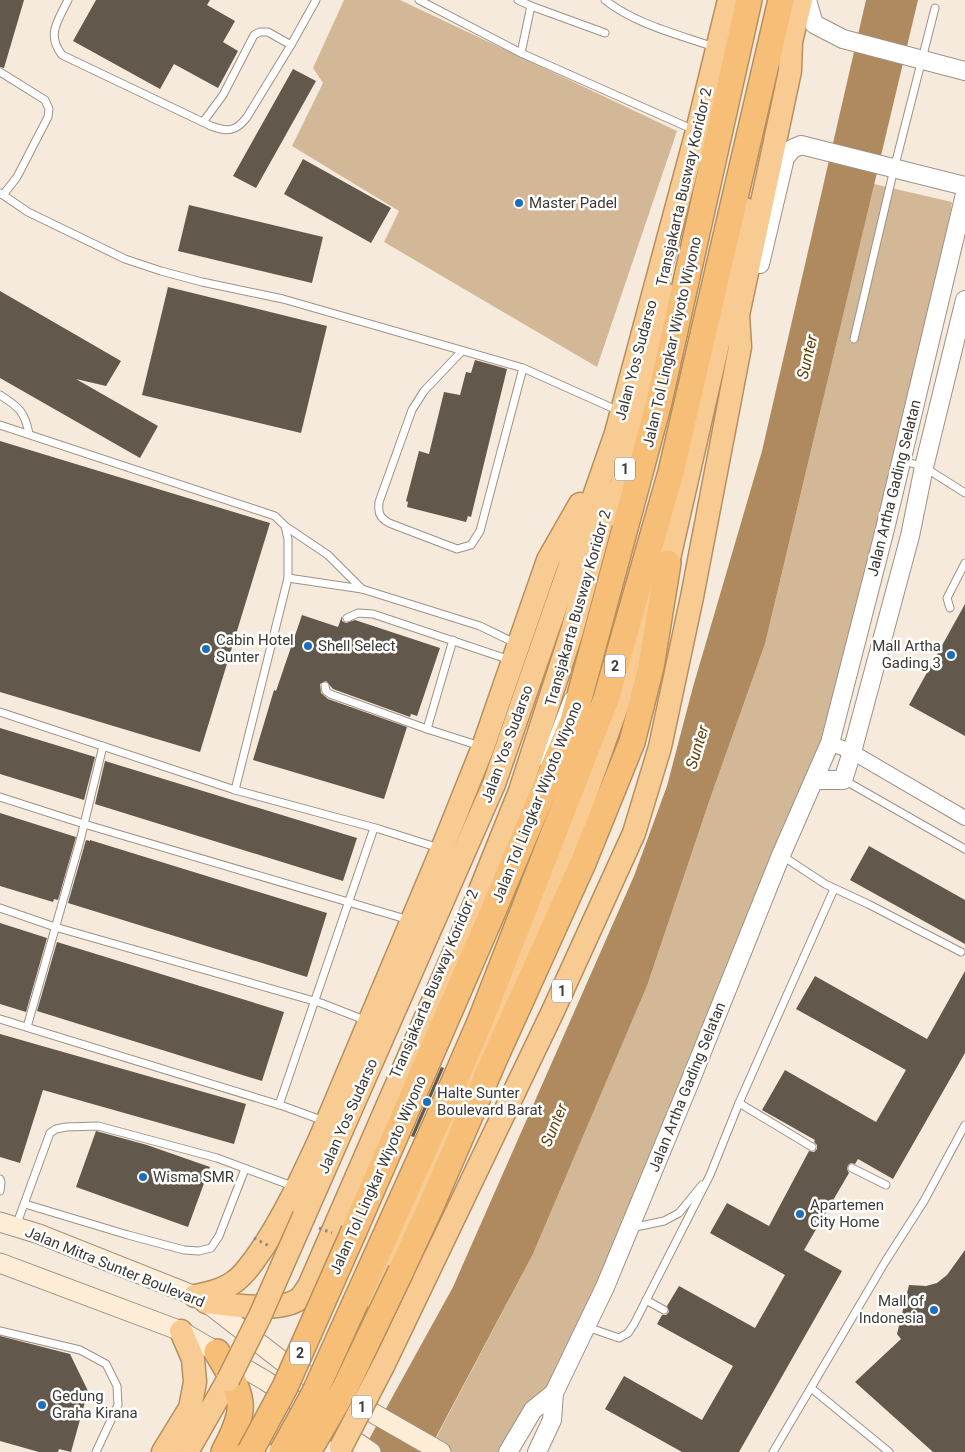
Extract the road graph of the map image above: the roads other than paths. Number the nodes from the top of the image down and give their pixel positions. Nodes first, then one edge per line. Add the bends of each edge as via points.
1 (68, 0) edge
2 (316, 0) edge
3 (419, 0) edge
4 (518, 0) edge
5 (604, 0) edge
6 (729, 0) edge
7 (736, 0) edge
8 (749, 0) edge
9 (781, 0) edge
10 (801, 0) edge
11 (807, 0) edge
12 (531, 6) junction
13 (935, 8) dead end
14 (605, 34) dead end
15 (790, 42) junction
16 (291, 44) junction
17 (717, 49) junction
18 (521, 52) junction
19 (921, 59) junction
20 (965, 71) edge
21 (0, 72) edge
22 (204, 122) junction
23 (705, 140) junction
24 (897, 169) junction
25 (961, 188) edge
26 (1, 194) edge
27 (673, 292) dead end
28 (965, 300) edge
29 (935, 324) junction
30 (961, 332) edge
31 (854, 339) dead end
32 (740, 347) junction
33 (462, 350) junction
34 (523, 368) junction
35 (631, 378) junction
36 (0, 395) edge
37 (621, 413) junction
38 (0, 425) edge
39 (29, 434) junction
40 (608, 457) junction
41 (901, 460) junction
42 (924, 467) junction
43 (965, 493) edge
44 (618, 519) dead end
45 (285, 526) junction
46 (965, 563) edge
47 (668, 564) junction
48 (288, 578) junction
49 (362, 589) junction
50 (950, 608) dead end
51 (347, 618) dead end
52 (453, 640) junction
53 (515, 652) junction
54 (325, 686) dead end
55 (571, 689) dead end
56 (0, 712) edge
57 (427, 729) junction
58 (830, 743) junction
59 (103, 746) junction
60 (483, 746) junction
61 (852, 752) junction
62 (540, 769) dead end
63 (817, 774) junction
64 (843, 780) junction
65 (235, 790) junction
66 (0, 797) edge
67 (965, 818) edge
68 (84, 824) junction
69 (374, 828) junction
70 (442, 849) junction
71 (965, 849) edge
72 (781, 854) junction
73 (834, 889) junction
74 (488, 892) dead end
75 (349, 901) junction
76 (0, 908) edge
77 (411, 920) junction
78 (467, 923) junction
79 (56, 926) junction
80 (961, 952) dead end
81 (318, 1002) junction
82 (0, 1019) edge
83 (434, 1019) dead end
84 (368, 1022) junction
85 (27, 1027) junction
86 (739, 1103) junction
87 (279, 1105) junction
88 (327, 1122) junction
89 (965, 1125) edge
90 (812, 1147) dead end
91 (852, 1168) dead end
92 (245, 1169) junction
93 (710, 1175) junction
94 (0, 1179) edge
95 (886, 1185) dead end
96 (297, 1188) junction
97 (0, 1191) edge
98 (25, 1204) junction
99 (8, 1224) edge
100 (629, 1228) junction
101 (0, 1263) edge
102 (317, 1284) junction
103 (200, 1299) junction
104 (646, 1300) junction
105 (332, 1303) dead end
106 (356, 1307) junction
107 (664, 1310) dead end
108 (585, 1327) junction
109 (0, 1331) edge
110 (181, 1331) junction
111 (217, 1352) junction
112 (811, 1388) junction
113 (554, 1393) junction
114 (337, 1394) junction
115 (352, 1445) edge
116 (438, 1450) edge
117 (98, 1452) edge
118 (163, 1452) edge
119 (187, 1452) edge
120 (224, 1452) edge
121 (250, 1452) edge
122 (282, 1452) edge
123 (309, 1452) edge
124 (508, 1452) edge
125 (537, 1452) edge
126 (772, 1452) edge
127 (889, 1452) edge

1 - 22 lane via 53,39 62,55
2 - 16 lane
3 - 18 lane
4 - 12 lane
5 - 17 lane via 618,11 641,21
6 - 17 highway, Jalan Yos Sudarso / 1
7 - 78 highway, Jalan Yos Sudarso / 1 via 648,386 583,634 537,746 516,813
8 - 121 highway, Jalan Tol Lingkar Wiyoto Wiyono / 2, bridge via 659,402 574,721 285,1387
9 - 122 highway, Jalan Tol Lingkar Wiyoto Wiyono / 2, bridge via 671,472 606,699 442,1110 314,1394
10 - 15 highway, 1
11 - 19 street via 814,24 844,39
12 - 14 lane
12 - 18 lane
13 - 19 lane
15 - 32 highway, 1 via 790,71 738,315
15 - 47 highway via 778,69 744,214
16 - 22 lane via 240,126 231,130 220,129
16 - 22 lane via 268,32 254,35 223,95
17 - 23 highway, Jalan Yos Sudarso / 1
18 - 23 lane
19 - 20 street
19 - 24 lane
21 - 26 lane via 45,100 49,109 17,178
23 - 35 highway, Jalan Yos Sudarso / 1
24 - 25 street
24 - 31 lane
24 - 32 street via 801,145 792,149 785,158
25 - 29 street, Jalan Artha Gading Selatan
26 - 33 lane via 28,212 125,259 169,274 283,299
27 - 44 lane, Transjakarta Busway Koridor 2
28 - 30 street, Jalan Artha Gading Selatan
29 - 30 street
29 - 41 street, Jalan Artha Gading Selatan
30 - 42 street, Jalan Artha Gading Selatan
32 - 115 highway, 1, bridge via 660,747 634,833 553,1011 382,1366
33 - 34 lane
33 - 34 lane via 424,391 412,410 378,513 389,523 457,549 471,546 480,531
34 - 37 lane
35 - 37 highway, Jalan Yos Sudarso / 1
35 - 78 highway via 632,406 572,631 520,791
36 - 39 lane via 22,412
37 - 40 highway, Jalan Yos Sudarso / 1
38 - 39 lane
39 - 45 lane via 275,516
40 - 53 highway via 548,560
40 - 119 highway, Jalan Yos Sudarso / 1, bridge via 494,784 260,1316
41 - 42 lane
41 - 58 street, Jalan Artha Gading Selatan
42 - 43 lane
42 - 61 street, Jalan Artha Gading Selatan via 910,536
45 - 48 lane
45 - 49 lane via 328,555
46 - 50 lane via 947,598
47 - 106 highway via 552,889 426,1187
47 - 123 highway, bridge via 650,667 632,742 583,863 431,1206 345,1388
48 - 49 lane
48 - 65 lane
49 - 53 lane via 480,626
51 - 52 lane via 358,612 372,614
52 - 53 lane
52 - 57 lane
53 - 60 highway
54 - 57 lane via 330,694
55 - 62 lane, Transjakarta Busway Koridor 2
56 - 59 lane
57 - 60 lane
58 - 61 street
58 - 63 street, Jalan Artha Gading Selatan
59 - 65 lane
59 - 68 lane
60 - 70 highway
61 - 64 street, Jalan Artha Gading Selatan
61 - 67 street
63 - 64 street
63 - 72 street, Jalan Artha Gading Selatan
64 - 71 lane
65 - 69 lane
66 - 68 lane
68 - 75 lane
68 - 79 lane
69 - 70 lane
69 - 75 lane
70 - 77 highway
72 - 73 lane
72 - 100 street, Jalan Artha Gading Selatan
73 - 80 lane
73 - 86 lane
74 - 83 lane, Transjakarta Busway Koridor 2
75 - 77 lane
75 - 81 lane
76 - 79 lane
77 - 84 highway
78 - 102 highway
79 - 81 lane
79 - 85 lane
81 - 84 lane
81 - 87 lane
82 - 85 lane
84 - 88 highway
85 - 87 lane
86 - 90 lane
86 - 93 lane
87 - 88 lane
88 - 96 highway
89 - 112 lane via 924,1201
91 - 95 lane
92 - 96 lane
92 - 98 lane via 217,1158 98,1126 66,1127 50,1133
92 - 98 lane via 219,1236 211,1248 199,1251 128,1235
93 - 100 lane via 679,1213 664,1221
93 - 104 lane
94 - 97 lane
96 - 103 highway via 264,1247 247,1270 235,1282
98 - 99 lane
99 - 103 main road, Jalan Mitra Sunter Boulevard
100 - 108 street, Jalan Artha Gading Selatan
101 - 110 main road
102 - 103 highway via 299,1299 284,1305 240,1306
102 - 105 lane
102 - 106 highway via 315,1296 323,1304 349,1311
103 - 114 main road, Jalan Mitra Sunter Boulevard via 282,1361
104 - 107 lane
104 - 108 lane via 625,1337
106 - 114 highway via 359,1321 346,1361 345,1378
108 - 113 street, Jalan Artha Gading Selatan
109 - 117 lane via 80,1350 106,1364 117,1386 118,1405
110 - 111 main road
110 - 118 highway via 193,1359 195,1382 190,1408
111 - 115 main road
111 - 120 highway via 241,1404 235,1432
112 - 126 lane
112 - 127 lane
113 - 124 street, Jalan Artha Gading Selatan via 533,1410
113 - 125 street, Jalan Artha Gading Selatan via 552,1420
114 - 116 main road, Jalan Mitra Sunter Boulevard
115 - 123 highway via 326,1433

